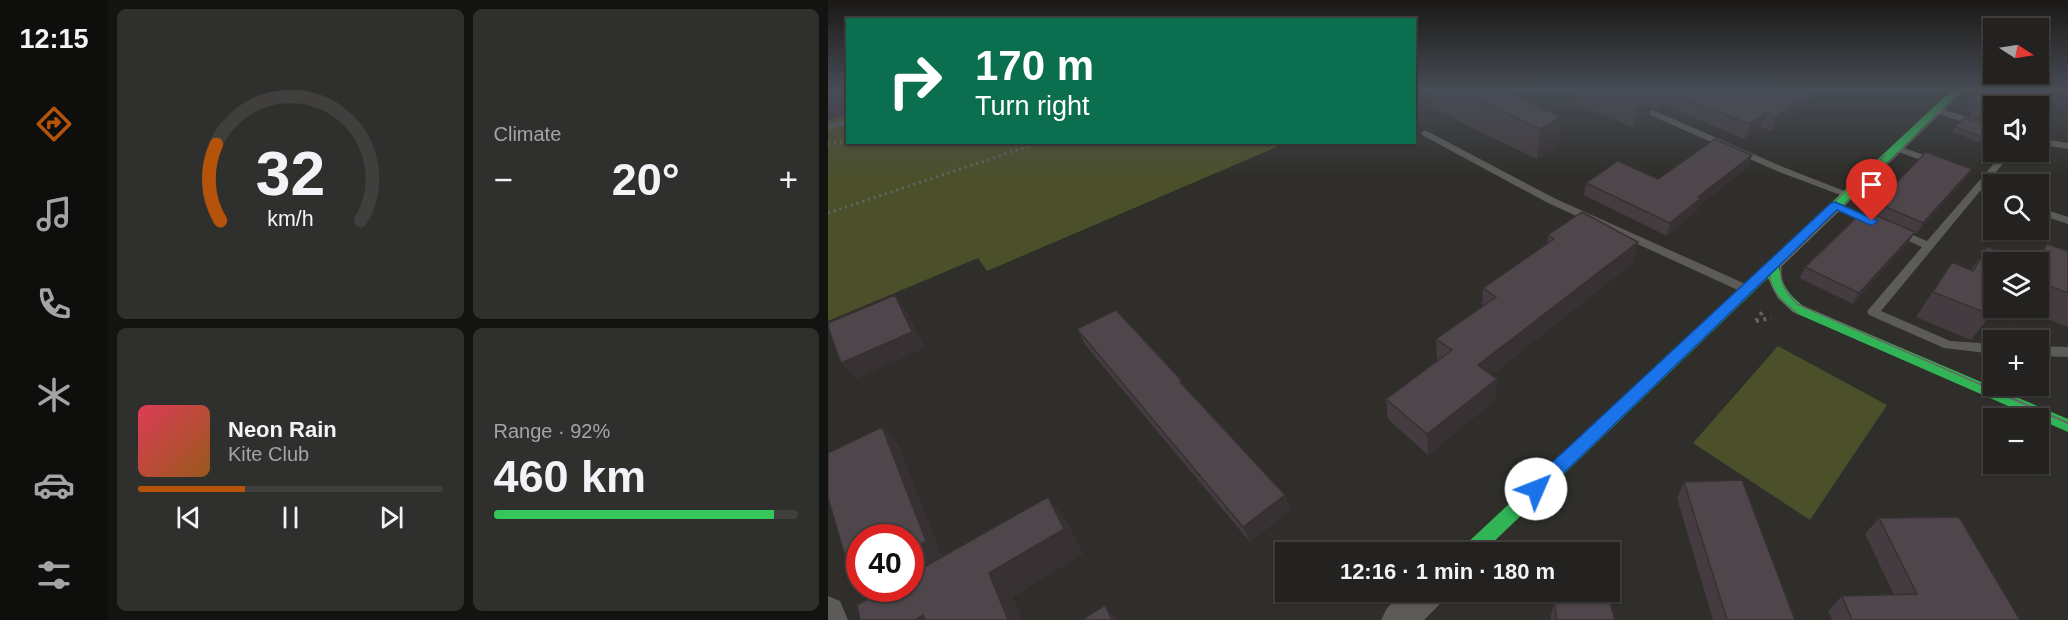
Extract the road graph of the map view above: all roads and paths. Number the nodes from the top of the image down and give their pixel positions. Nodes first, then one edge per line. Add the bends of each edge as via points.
1 (1664, 118) edge
2 (1928, 118) edge
3 (1960, 118) edge
4 (846, 122) edge
5 (1983, 125) edge
6 (828, 127) edge
7 (1425, 133) dead end
8 (846, 141) edge
9 (2049, 143) edge
10 (828, 144) edge
11 (1035, 144) edge
12 (2068, 146) edge
13 (1896, 148) junction
14 (1998, 162) edge
15 (1943, 165) edge
16 (1978, 181) junction
17 (1983, 185) edge
18 (1847, 194) junction
19 (1835, 205) junction
20 (828, 213) edge
21 (2049, 214) edge
22 (2068, 221) edge
23 (1928, 246) junction
24 (1773, 264) junction
25 (1746, 289) junction
26 (1983, 349) edge
27 (2049, 351) edge
28 (2068, 352) edge
29 (2068, 426) edge
30 (1480, 542) edge
31 (1418, 602) edge
32 (828, 613) edge
33 (830, 620) edge
34 (1399, 620) edge

1 - 18 lane
2 - 13 street
3 - 5 lane
4 - 6 lane
7 - 25 lane via 1552,201
8 - 10 path
9 - 12 lane
11 - 20 path
13 - 15 lane
13 - 18 street
14 - 16 lane
16 - 17 lane
16 - 23 lane
18 - 19 street
19 - 23 lane
19 - 24 street
21 - 22 lane
23 - 26 lane via 1873,312 1948,345
24 - 25 street
24 - 29 street via 1779,291 1798,309
25 - 30 street
27 - 28 lane
31 - 34 street
32 - 33 street

